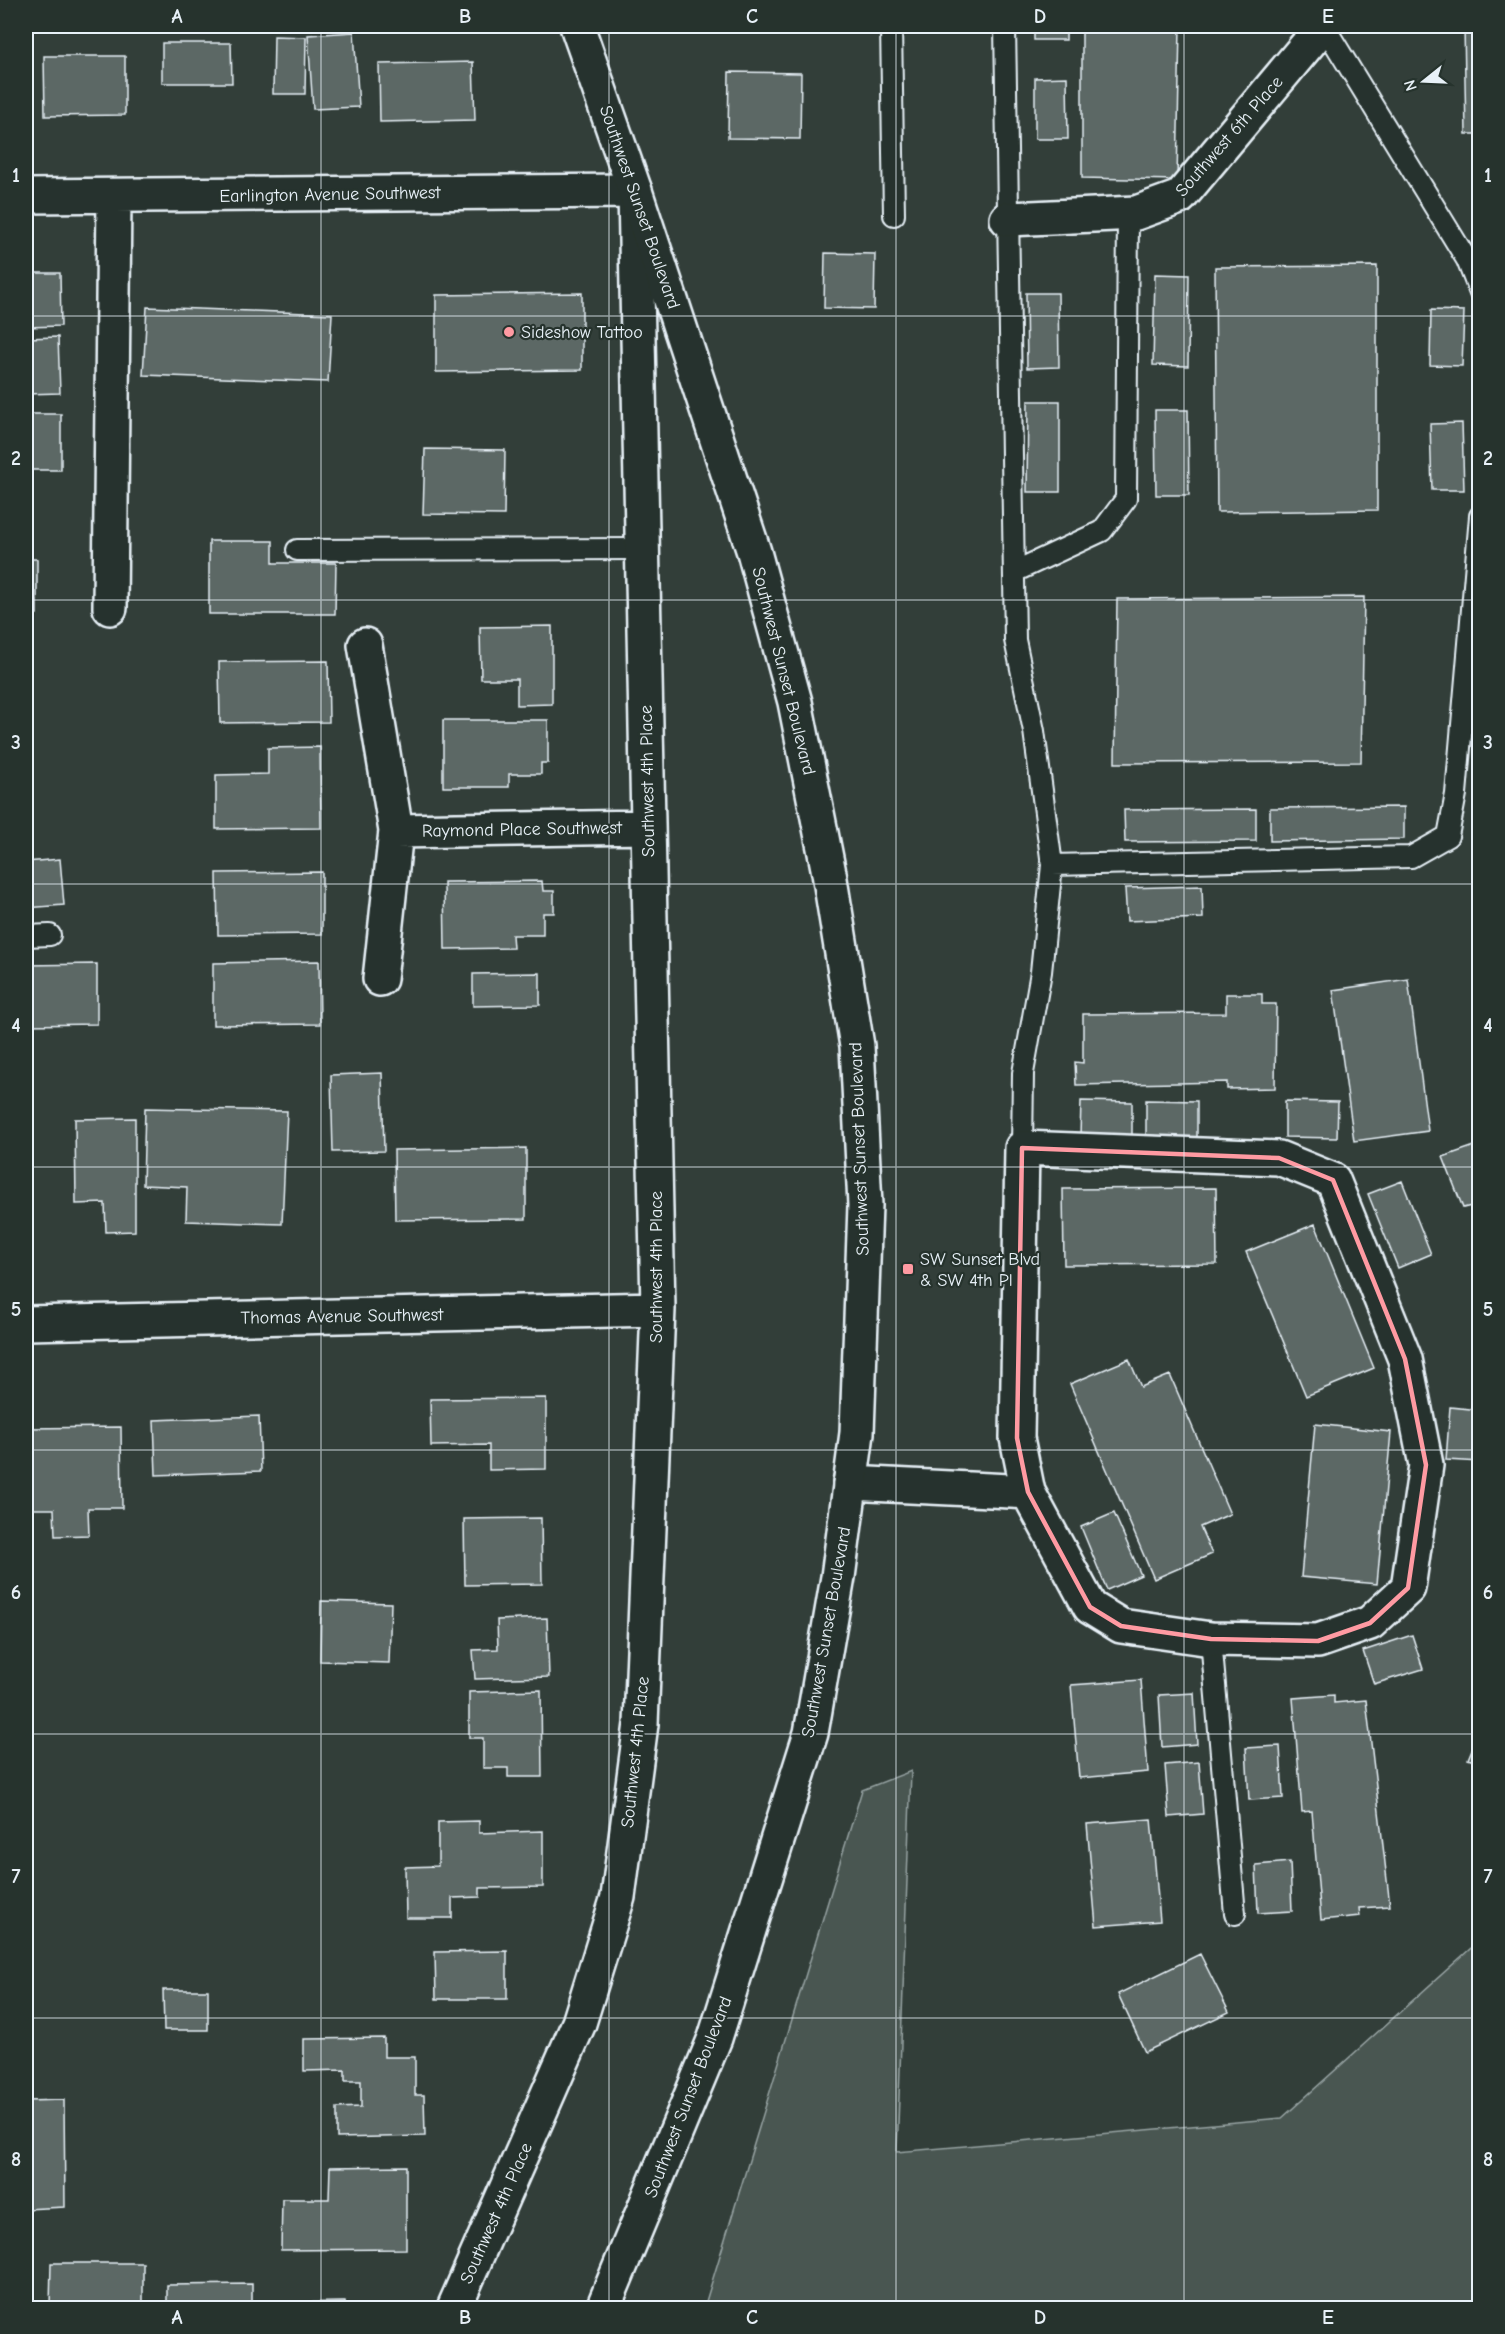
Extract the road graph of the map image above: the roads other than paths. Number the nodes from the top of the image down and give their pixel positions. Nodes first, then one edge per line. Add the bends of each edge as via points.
1 (577, 26) edge
2 (891, 26) edge
3 (1005, 26) edge
4 (1323, 26) edge
5 (635, 191) junction
6 (26, 196) edge
7 (114, 196) junction
8 (1128, 213) junction
9 (894, 215) dead end
10 (1007, 219) junction
11 (1478, 286) edge
12 (1479, 516) edge
13 (642, 549) junction
14 (297, 550) dead end
15 (1014, 572) junction
16 (110, 608) dead end
17 (365, 645) dead end
18 (1471, 733) edge
19 (648, 827) junction
20 (396, 831) junction
21 (1052, 865) junction
22 (50, 935) dead end
23 (26, 936) edge
24 (380, 979) dead end
25 (1022, 1148) junction
26 (658, 1309) junction
27 (26, 1323) edge
28 (850, 1483) junction
29 (1028, 1491) junction
30 (1211, 1639) junction
31 (1235, 1914) dead end
32 (454, 2308) edge
33 (603, 2308) edge

1 - 5 street, Southwest Sunset Boulevard
2 - 9 lane
3 - 10 lane
4 - 8 street, Southwest 6th Place via 1179,197
4 - 11 lane via 1467,260
5 - 7 street, Earlington Avenue Southwest
5 - 13 street, Southwest 4th Place
5 - 28 street, Southwest Sunset Boulevard via 754,552 795,702 831,885 857,1046 865,1205 857,1433
6 - 7 street, Earlington Avenue Southwest
7 - 16 street
8 - 10 street, Southwest 6th Place
8 - 15 lane via 1126,499 1102,531
10 - 15 lane
12 - 18 lane
13 - 14 lane
13 - 19 street, Southwest 4th Place
15 - 21 lane via 1015,640 1034,731
17 - 20 street, Raymond Place Southwest
18 - 21 lane via 1448,836 1411,857
19 - 20 street, Raymond Place Southwest
19 - 26 street, Southwest 4th Place
20 - 24 street, Raymond Place Southwest
21 - 25 lane via 1041,972 1023,1073
22 - 23 lane
25 - 29 street via 1017,1438
25 - 30 street via 1279,1158 1333,1180 1405,1359 1426,1466 1408,1588 1370,1623 1318,1641
26 - 27 street, Thomas Avenue Southwest
26 - 32 street, Southwest 4th Place via 641,1724 618,1897 579,2023
28 - 29 street
28 - 33 street, Southwest Sunset Boulevard via 811,1733 715,2038
29 - 30 street via 1090,1606 1121,1626
30 - 31 lane

